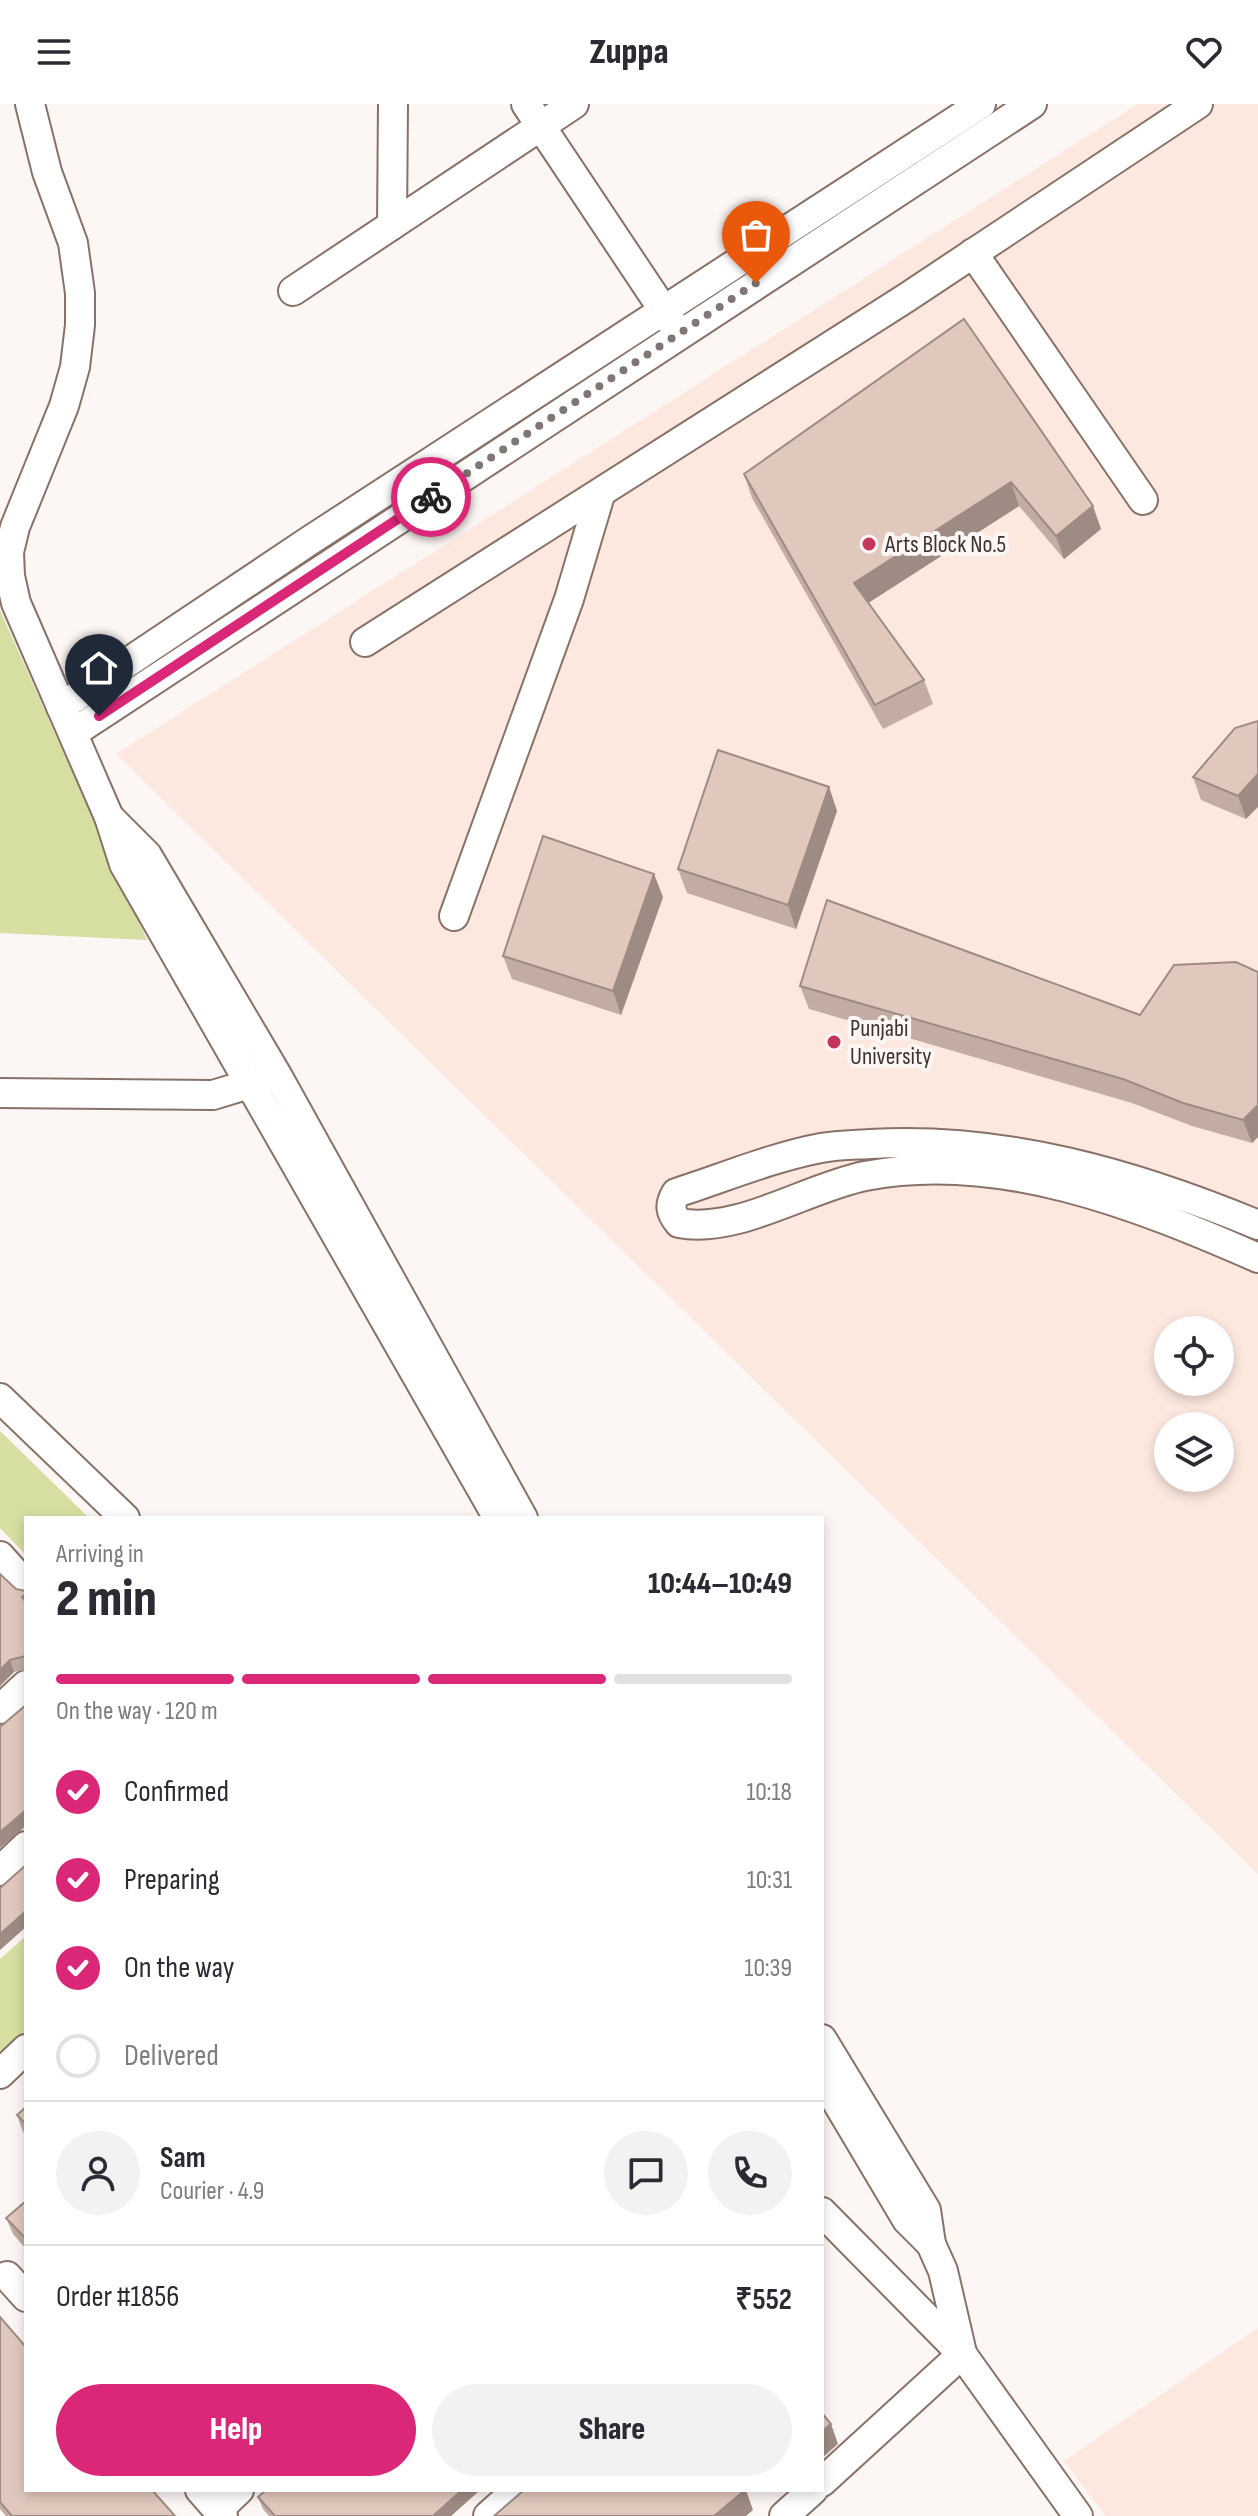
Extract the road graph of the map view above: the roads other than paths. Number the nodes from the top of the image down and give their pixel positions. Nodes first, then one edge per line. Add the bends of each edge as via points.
1 (30, 104) edge
2 (393, 104) edge
3 (574, 104) edge
4 (981, 104) edge
5 (1032, 104) edge
6 (1198, 104) edge
7 (533, 115) edge
8 (392, 225) junction
9 (973, 253) junction
10 (293, 291) dead end
11 (672, 323) junction
12 (600, 495) junction
13 (1143, 500) dead end
14 (365, 642) dead end
15 (61, 707) junction
16 (73, 733) junction
17 (454, 916) dead end
18 (264, 1079) junction
19 (0, 1093) edge
20 (1258, 1225) edge
21 (1258, 1258) edge
22 (0, 1398) edge
23 (123, 1516) edge
24 (497, 1516) edge
25 (522, 1516) edge
26 (0, 1556) edge
27 (24, 1583) edge
28 (24, 1687) edge
29 (0, 1709) edge
30 (24, 1848) edge
31 (0, 1871) edge
32 (24, 2051) edge
33 (824, 2057) edge
34 (0, 2074) edge
35 (824, 2214) edge
36 (2, 2275) edge
37 (24, 2295) edge
38 (962, 2354) junction
39 (824, 2480) edge
40 (236, 2492) edge
41 (515, 2492) edge
42 (811, 2492) edge
43 (214, 2505) edge
44 (488, 2516) edge
45 (784, 2516) edge
46 (1078, 2516) edge

1 - 15 street via 73,243 80,325 64,406 15,527 10,576 16,603
2 - 8 street
3 - 7 street
4 - 11 street
5 - 11 street
6 - 9 street
7 - 8 street
7 - 11 street
8 - 10 street
9 - 12 street
9 - 13 street
11 - 15 street via 309,541
11 - 16 street
12 - 14 street
12 - 17 street via 569,599
15 - 16 street
16 - 18 street via 124,864
18 - 19 street via 213,1095
18 - 24 street
18 - 25 street
20 - 21 street via 1182,1194 1089,1166 926,1142 821,1148 676,1193 671,1202 679,1223 719,1225 835,1183 903,1170 952,1169 1017,1177 1140,1209
22 - 23 street
26 - 27 street
28 - 29 street
30 - 31 street
32 - 34 street
33 - 38 street via 907,2220 931,2244 943,2271
35 - 38 street
36 - 37 street
38 - 39 street
38 - 46 street
40 - 43 street
41 - 44 street
42 - 45 street

